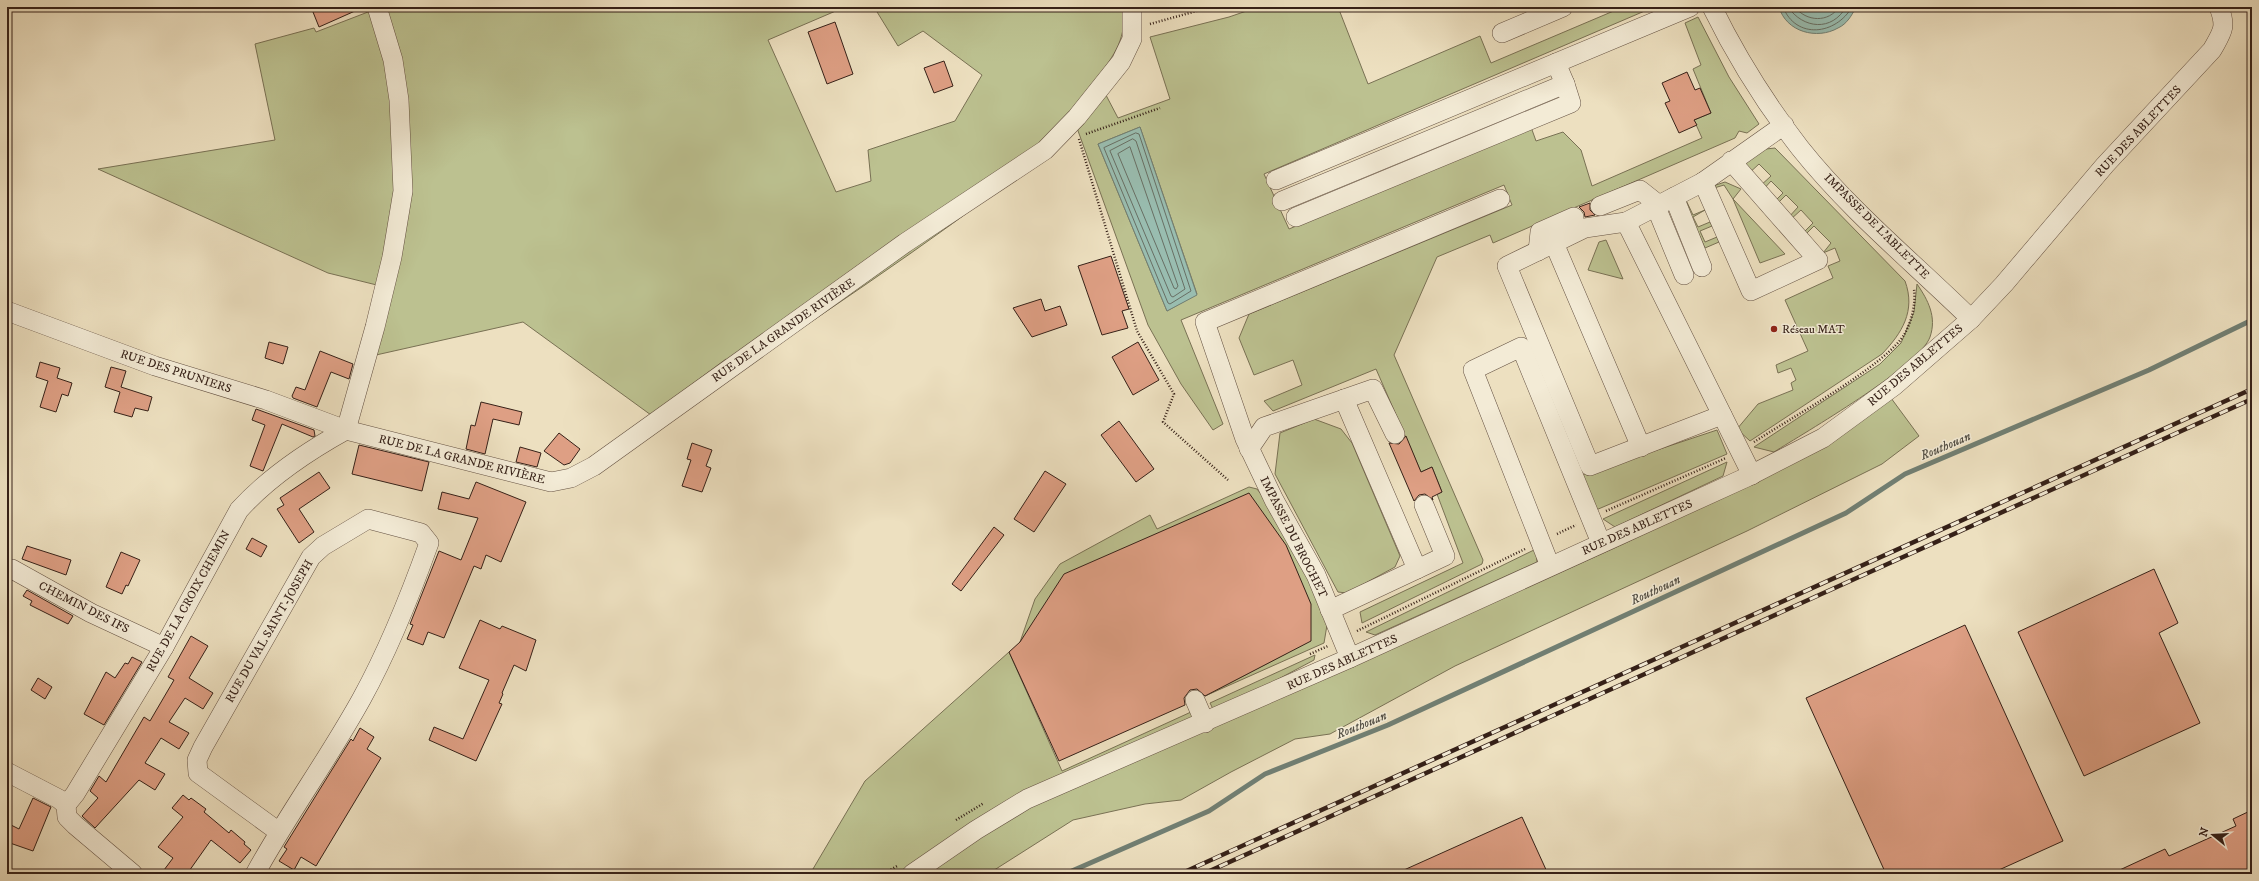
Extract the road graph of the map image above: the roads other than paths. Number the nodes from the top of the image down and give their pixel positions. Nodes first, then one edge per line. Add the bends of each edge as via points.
1 (377, 7) edge
2 (1132, 7) edge
3 (1563, 7) edge
4 (1690, 7) edge
5 (1712, 7) edge
6 (2220, 7) edge
7 (1502, 33) dead end
8 (1556, 63) junction
9 (1565, 84) junction
10 (1784, 125) junction
11 (1731, 161) junction
12 (1276, 180) dead end
13 (1703, 182) junction
14 (1500, 199) dead end
15 (1282, 201) dead end
16 (1663, 203) junction
17 (1600, 206) dead end
18 (1296, 217) dead end
19 (1574, 217) dead end
20 (1626, 222) junction
21 (1546, 247) junction
22 (1702, 267) dead end
23 (1684, 275) dead end
24 (7, 311) edge
25 (1971, 318) junction
26 (1344, 399) junction
27 (1722, 416) junction
28 (346, 430) junction
29 (1395, 434) dead end
30 (1247, 444) junction
31 (1641, 447) junction
32 (1752, 474) junction
33 (1424, 505) dead end
34 (1601, 543) junction
35 (1550, 566) junction
36 (1417, 569) junction
37 (9, 572) edge
38 (1330, 610) junction
39 (164, 647) junction
40 (1350, 658) junction
41 (1195, 700) dead end
42 (1205, 723) junction
43 (7, 772) edge
44 (66, 805) junction
45 (279, 832) junction
46 (133, 874) edge
47 (255, 874) edge
48 (912, 874) edge

1 - 28 street via 392,60 399,100 403,191 392,257
2 - 28 street, RUE DE LA GRANDE RIVIÈRE via 1132,39 1121,62 1110,78 1045,150 905,243 594,466 571,478 551,482
3 - 7 street
4 - 8 street
5 - 10 street, IMPASSE DE L'ABLETTE via 1729,40
6 - 25 street, RUE DES ABLETTES via 2225,21 2212,50 2105,164 2004,284
8 - 9 street
8 - 12 street
9 - 15 street
9 - 18 street via 1571,103
10 - 11 street
10 - 25 street, IMPASSE DE L'ABLETTE via 1801,149 1853,206
11 - 13 street
11 - 13 street via 1818,260 1750,291
13 - 16 street
14 - 30 street, IMPASSE DU BROCHET via 1205,322
16 - 17 street via 1640,190
16 - 20 street
16 - 22 street
16 - 23 street
19 - 21 street via 1540,232
20 - 21 street via 1585,228
20 - 27 street
21 - 31 street
21 - 31 street via 1507,266 1590,466
24 - 28 street, RUE DES PRUNIERS via 154,366 266,400
25 - 32 street, RUE DES ABLETTES via 1894,386 1823,438
26 - 29 street via 1373,389
26 - 30 street via 1264,427
26 - 36 street
27 - 31 street
27 - 32 street
28 - 39 street, RUE DE LA CROIX CHEMIN via 257,491 240,510
30 - 38 street, IMPASSE DU BROCHET via 1274,500 1316,575
32 - 34 street, RUE DES ABLETTES
33 - 36 street via 1445,556
34 - 35 street, RUE DES ABLETTES
34 - 35 street via 1521,347 1473,370
35 - 40 street, RUE DES ABLETTES
36 - 38 street
37 - 39 street, CHEMIN DES IFS
38 - 40 street, IMPASSE DU BROCHET
39 - 44 street, RUE DE LA CROIX CHEMIN
40 - 42 street, RUE DES ABLETTES
41 - 42 street
42 - 48 street, RUE DES ABLETTES via 1027,799
43 - 44 street
44 - 46 street via 68,817 76,826
45 - 45 street, RUE DU VAL SAINT-JOSEPH via 198,774 197,760 203,747 311,557 323,546 368,519 421,533 429,543 382,660 339,736
45 - 47 street, RUE DU VAL SAINT-JOSEPH

